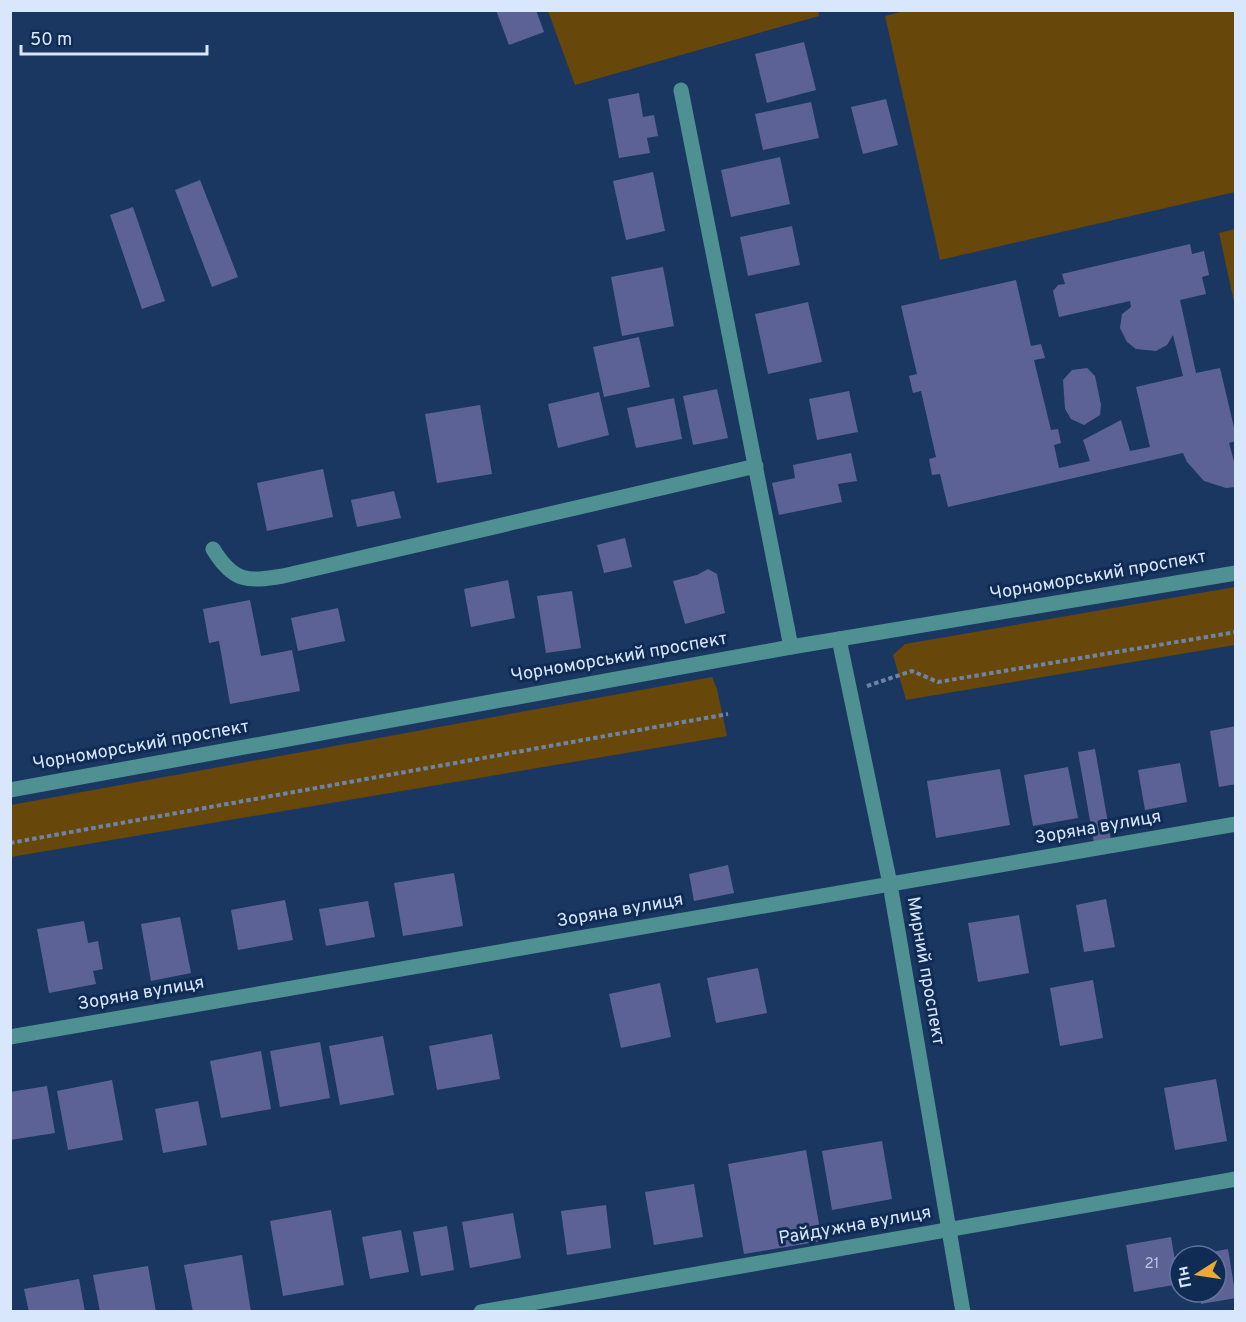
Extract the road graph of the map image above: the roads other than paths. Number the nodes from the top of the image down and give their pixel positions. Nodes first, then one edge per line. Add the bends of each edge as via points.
1 (681, 90) dead end
2 (756, 466) junction
3 (213, 549) dead end
4 (1236, 573) edge
5 (839, 639) junction
6 (791, 647) junction
7 (10, 790) edge
8 (1236, 824) edge
9 (890, 884) junction
10 (10, 1037) edge
11 (1236, 1179) edge
12 (950, 1229) junction
13 (481, 1311) edge
14 (963, 1311) edge

1 - 2 street
2 - 3 street via 283,576 249,580 236,576
2 - 6 street
4 - 5 street, Чорноморський проспект
5 - 6 street, Чорноморський проспект
5 - 9 street, Мирний проспект
6 - 7 street, Чорноморський проспект
8 - 9 street, Зоряна вулиця
9 - 10 street, Зоряна вулиця
9 - 12 street, Мирний проспект
11 - 12 street, Райдужна вулиця
12 - 13 street, Райдужна вулиця
12 - 14 street, Мирний проспект

